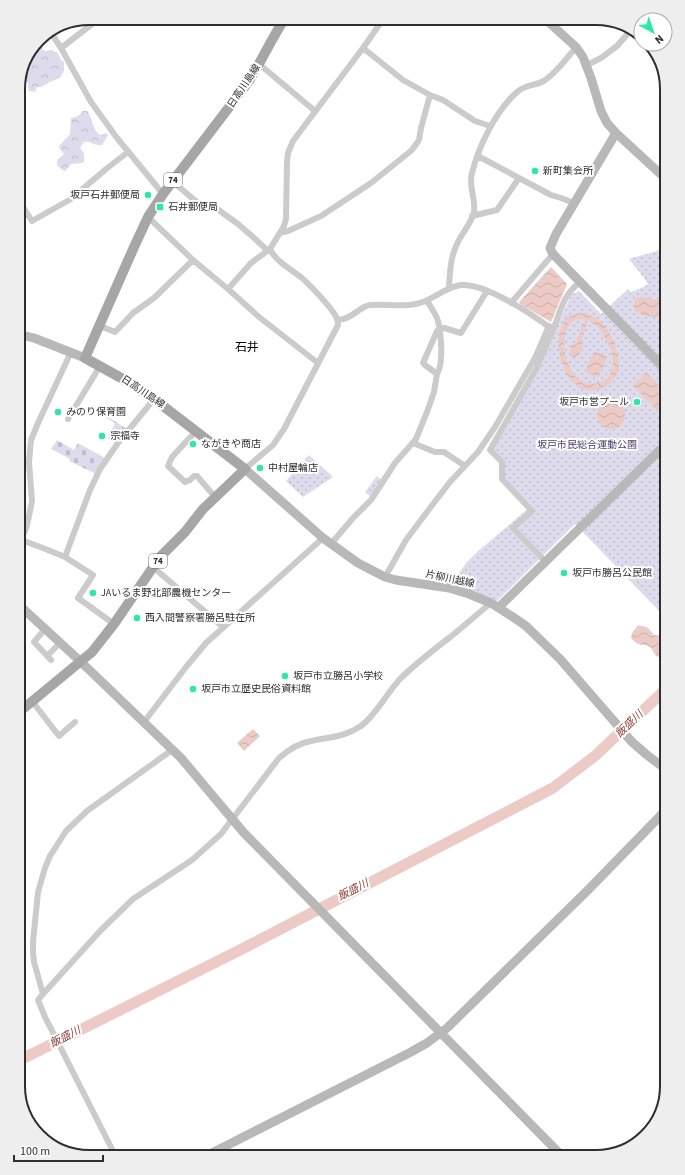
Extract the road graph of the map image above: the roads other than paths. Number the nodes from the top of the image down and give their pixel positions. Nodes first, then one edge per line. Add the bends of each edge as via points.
1 (91, 25) edge
2 (280, 25) edge
3 (379, 25) edge
4 (552, 25) edge
5 (628, 34) edge
6 (54, 36) edge
7 (576, 47) junction
8 (61, 48) junction
9 (363, 48) junction
10 (259, 64) junction
11 (587, 65) junction
12 (430, 95) junction
13 (315, 111) junction
14 (490, 126) junction
15 (616, 133) junction
16 (128, 152) junction
17 (478, 156) junction
18 (660, 174) edge
19 (519, 178) junction
20 (172, 181) junction
21 (162, 194) junction
22 (574, 203) junction
23 (25, 210) edge
24 (472, 216) junction
25 (148, 217) junction
26 (280, 233) junction
27 (268, 249) junction
28 (553, 254) junction
29 (193, 260) junction
30 (580, 282) junction
31 (449, 288) junction
32 (228, 289) junction
33 (487, 291) junction
34 (427, 302) junction
35 (511, 303) junction
36 (338, 320) junction
37 (100, 326) junction
38 (551, 328) junction
39 (439, 329) junction
40 (25, 336) edge
41 (71, 352) junction
42 (85, 358) junction
43 (318, 363) junction
44 (660, 364) edge
45 (100, 366) junction
46 (437, 374) junction
47 (154, 399) junction
48 (68, 419) dead end
49 (196, 431) junction
50 (413, 443) junction
51 (660, 450) edge
52 (466, 466) junction
53 (245, 469) junction
54 (215, 496) junction
55 (25, 531) edge
56 (323, 538) junction
57 (25, 544) edge
58 (330, 544) junction
59 (65, 557) junction
60 (546, 562) junction
61 (154, 568) junction
62 (385, 577) junction
63 (495, 605) junction
64 (25, 610) edge
65 (114, 624) junction
66 (223, 627) junction
67 (45, 629) junction
68 (60, 643) junction
69 (80, 661) junction
70 (32, 701) junction
71 (25, 707) edge
72 (75, 722) dead end
73 (144, 722) junction
74 (172, 750) junction
75 (660, 765) edge
76 (660, 816) edge
77 (232, 820) junction
78 (43, 994) junction
79 (441, 1032) junction
80 (112, 1150) edge
81 (218, 1150) edge
82 (556, 1150) edge

1 - 8 street
2 - 10 main road, 日高川島線 / 74
3 - 9 street
4 - 7 street
5 - 11 street via 612,50
6 - 8 street
7 - 11 street
7 - 14 street via 546,80 518,91
8 - 16 street via 91,102
9 - 12 street via 403,80
9 - 13 street
10 - 13 street
10 - 20 main road, 日高川島線 / 74 via 237,98
11 - 15 street via 601,111
12 - 14 street via 443,100 475,121
12 - 26 street via 419,140 412,150 370,183 321,216
13 - 26 street via 293,141 288,153 286,219
14 - 17 street
15 - 18 street
15 - 22 street
16 - 21 street
16 - 23 street via 71,199 32,221
17 - 19 street
17 - 24 street via 471,174 474,207
19 - 22 street via 551,195
19 - 24 street via 497,210
20 - 21 main road, 日高川島線 / 74
20 - 27 street via 198,203 213,206
21 - 25 main road, 日高川島線 / 74
22 - 28 street via 551,243
24 - 31 street via 450,261
25 - 29 street
25 - 37 main road, 日高川島線 / 74
26 - 27 street
27 - 32 street via 251,263
27 - 36 street via 314,290
28 - 30 street
28 - 35 street
29 - 32 street
29 - 37 street via 115,332
30 - 38 street via 566,295
30 - 44 street
31 - 33 street via 462,285
31 - 34 street
32 - 43 street
33 - 35 street
33 - 39 street via 462,333
34 - 36 street via 400,306 369,305 343,320
34 - 39 street via 435,313
35 - 38 street
36 - 43 street via 337,327
37 - 42 main road, 日高川島線 / 74
38 - 52 street via 499,420
38 - 60 street via 536,369 490,450 502,462 502,479 532,511 513,528
39 - 46 street via 442,344
39 - 46 street via 423,363
40 - 41 street
41 - 42 street
41 - 55 street via 32,440 29,462 32,501
42 - 45 main road, 日高川島線
43 - 53 street via 281,435
45 - 47 main road, 日高川島線
45 - 48 street
46 - 50 street via 434,392
47 - 49 main road, 日高川島線
47 - 59 street via 100,469
49 - 53 main road, 日高川島線
49 - 54 street via 172,457 168,466 185,482 197,476
50 - 52 street via 435,452 444,452
50 - 58 street via 395,463 371,500
51 - 60 street
52 - 62 street via 422,518
53 - 54 main road, 74
53 - 56 street, 片柳川越線
54 - 61 main road, 74 via 160,557
56 - 58 street, 片柳川越線
56 - 66 street
57 - 59 street
58 - 62 street, 片柳川越線
59 - 65 street via 93,576 78,598
60 - 63 street
61 - 65 main road, 74
61 - 66 street
62 - 63 street, 片柳川越線 via 449,588
63 - 75 street, 片柳川越線 via 526,626 560,659 631,740
63 - 77 street via 415,665 360,726 341,736 301,744 284,754 267,772
64 - 67 street
65 - 69 main road, 74 via 96,647
66 - 73 street via 197,653
67 - 68 street
67 - 68 street via 34,642 49,658
68 - 69 street
69 - 70 main road, 74
69 - 73 street
70 - 71 main road, 74
70 - 72 street via 58,736
73 - 74 street
74 - 77 street
74 - 78 street via 87,811 66,831 50,856 38,892 33,942 34,962
76 - 79 street via 587,891
77 - 78 street via 221,834 192,860 133,899 116,914
77 - 79 street
78 - 80 street via 38,1002
79 - 81 street via 412,1052
79 - 82 street

